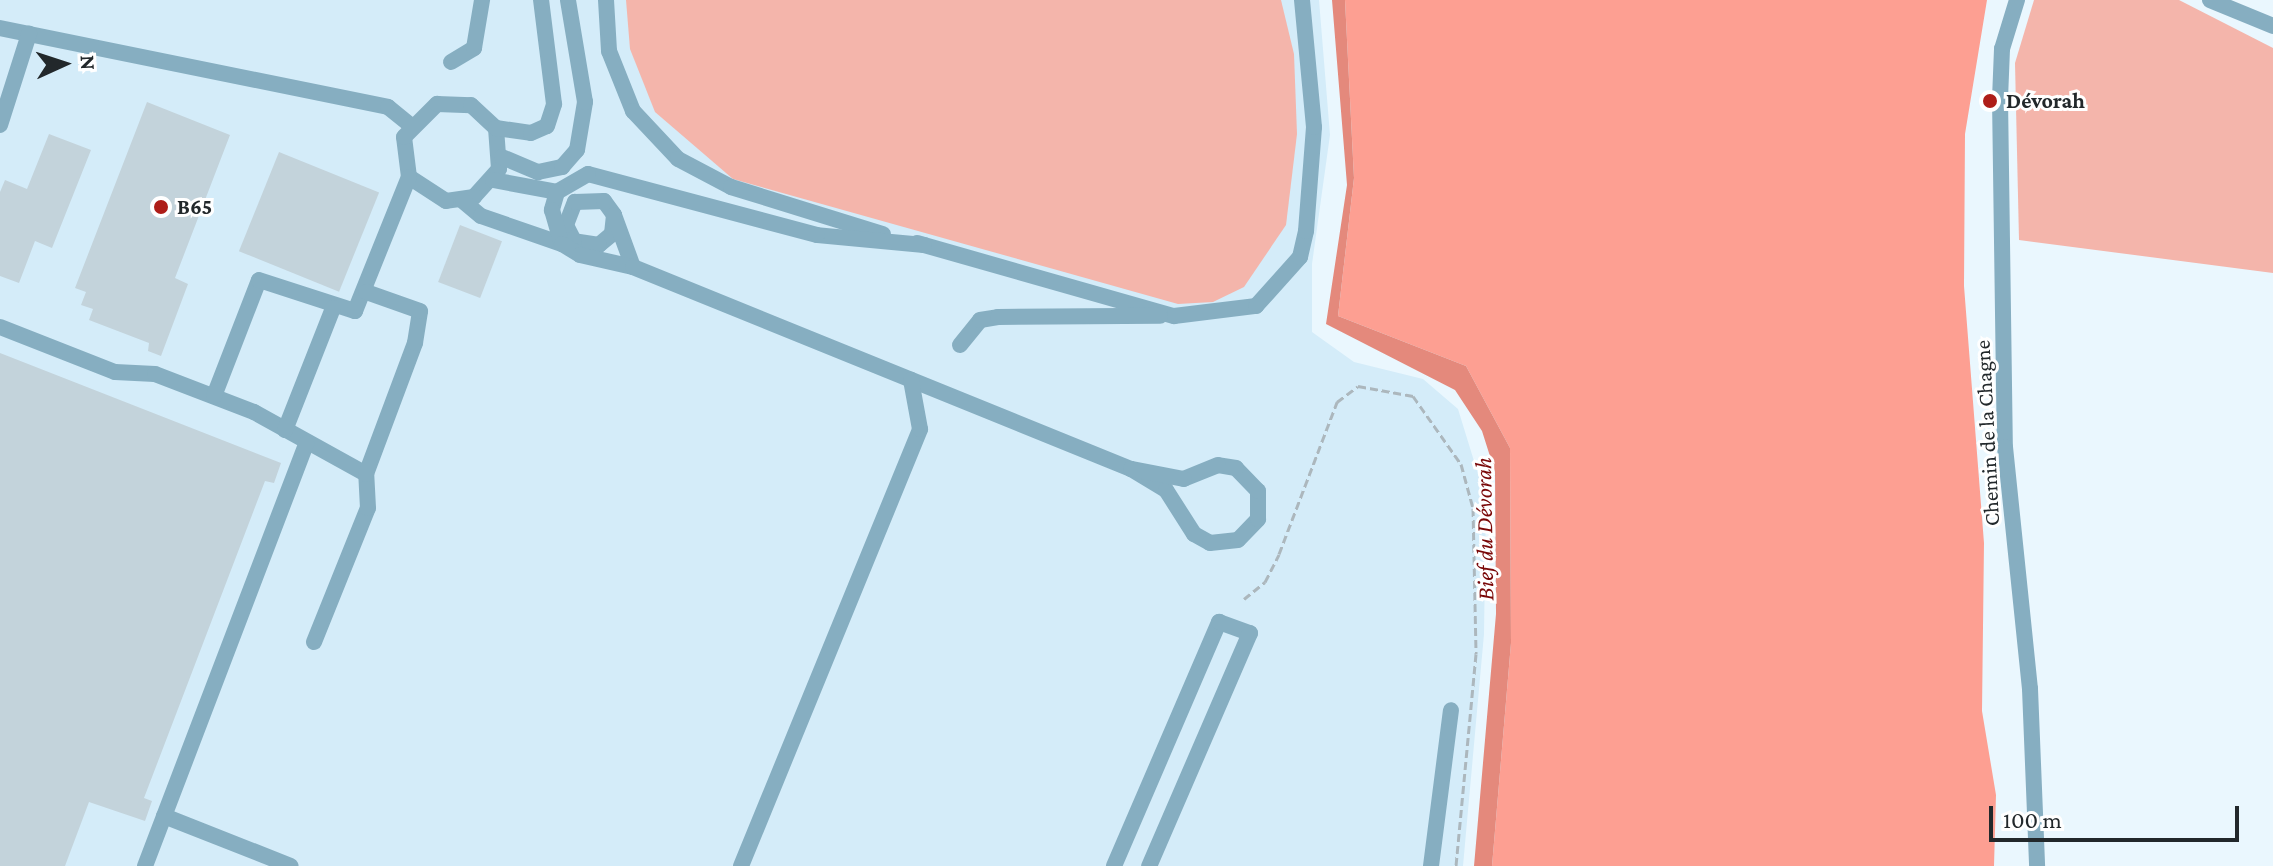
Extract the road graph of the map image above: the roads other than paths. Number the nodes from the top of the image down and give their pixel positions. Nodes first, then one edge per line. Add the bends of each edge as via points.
1 (482, 0) edge
2 (541, 0) edge
3 (568, 0) edge
4 (606, 0) edge
5 (2017, 0) edge
6 (2210, 0) edge
7 (1301, 5) edge
8 (2273, 26) edge
9 (0, 28) edge
10 (29, 34) junction
11 (451, 62) dead end
12 (0, 125) edge
13 (410, 125) junction
14 (496, 128) junction
15 (502, 157) junction
16 (409, 177) junction
17 (493, 180) junction
18 (557, 192) junction
19 (463, 201) junction
20 (614, 215) dead end
21 (562, 244) junction
22 (924, 245) junction
23 (633, 267) junction
24 (366, 292) junction
25 (333, 308) junction
26 (1174, 316) junction
27 (0, 327) edge
28 (960, 345) dead end
29 (911, 380) junction
30 (214, 396) junction
31 (285, 430) junction
32 (306, 444) junction
33 (1131, 469) junction
34 (366, 474) junction
35 (314, 642) dead end
36 (1451, 710) dead end
37 (164, 816) junction
38 (145, 866) edge
39 (291, 866) edge
40 (741, 866) edge
41 (1114, 866) edge
42 (1149, 866) edge
43 (1431, 866) edge
44 (2037, 866) edge

1 - 11 street via 474,48
2 - 14 street via 554,104 547,126 531,133
3 - 15 street via 585,102 577,150 562,167 538,172
4 - 22 street via 609,51 623,90 643,123 678,159 731,187
5 - 44 street, Chemin de la Chagne via 2002,49 2000,98 2005,447 2030,689
6 - 8 street
7 - 26 street via 1314,127 1300,257 1256,306
9 - 10 street
10 - 12 street
10 - 13 street via 388,107
13 - 14 street via 437,104 454,101 486,114
13 - 16 street via 402,151
14 - 15 street
15 - 17 street
16 - 19 street via 431,197
16 - 24 street
17 - 18 street
17 - 19 street
18 - 21 street via 552,210
18 - 22 street via 588,174 609,176 817,235
19 - 21 street via 481,216
20 - 23 street
21 - 23 street via 591,259
22 - 26 street
23 - 29 street
24 - 25 street via 355,311
24 - 34 street via 420,311
25 - 30 street via 259,280
25 - 31 street
26 - 28 street via 998,317 980,320
27 - 30 street via 115,372 155,374
29 - 33 street
29 - 40 street via 920,429
30 - 31 street
31 - 32 street
32 - 34 street
32 - 37 street
33 - 33 street via 1184,479 1218,465 1236,468 1258,491 1258,519 1238,540 1210,543 1194,534 1166,490
34 - 35 street via 368,508
36 - 43 street
37 - 38 street
37 - 39 street
41 - 42 street via 1219,622 1250,633

